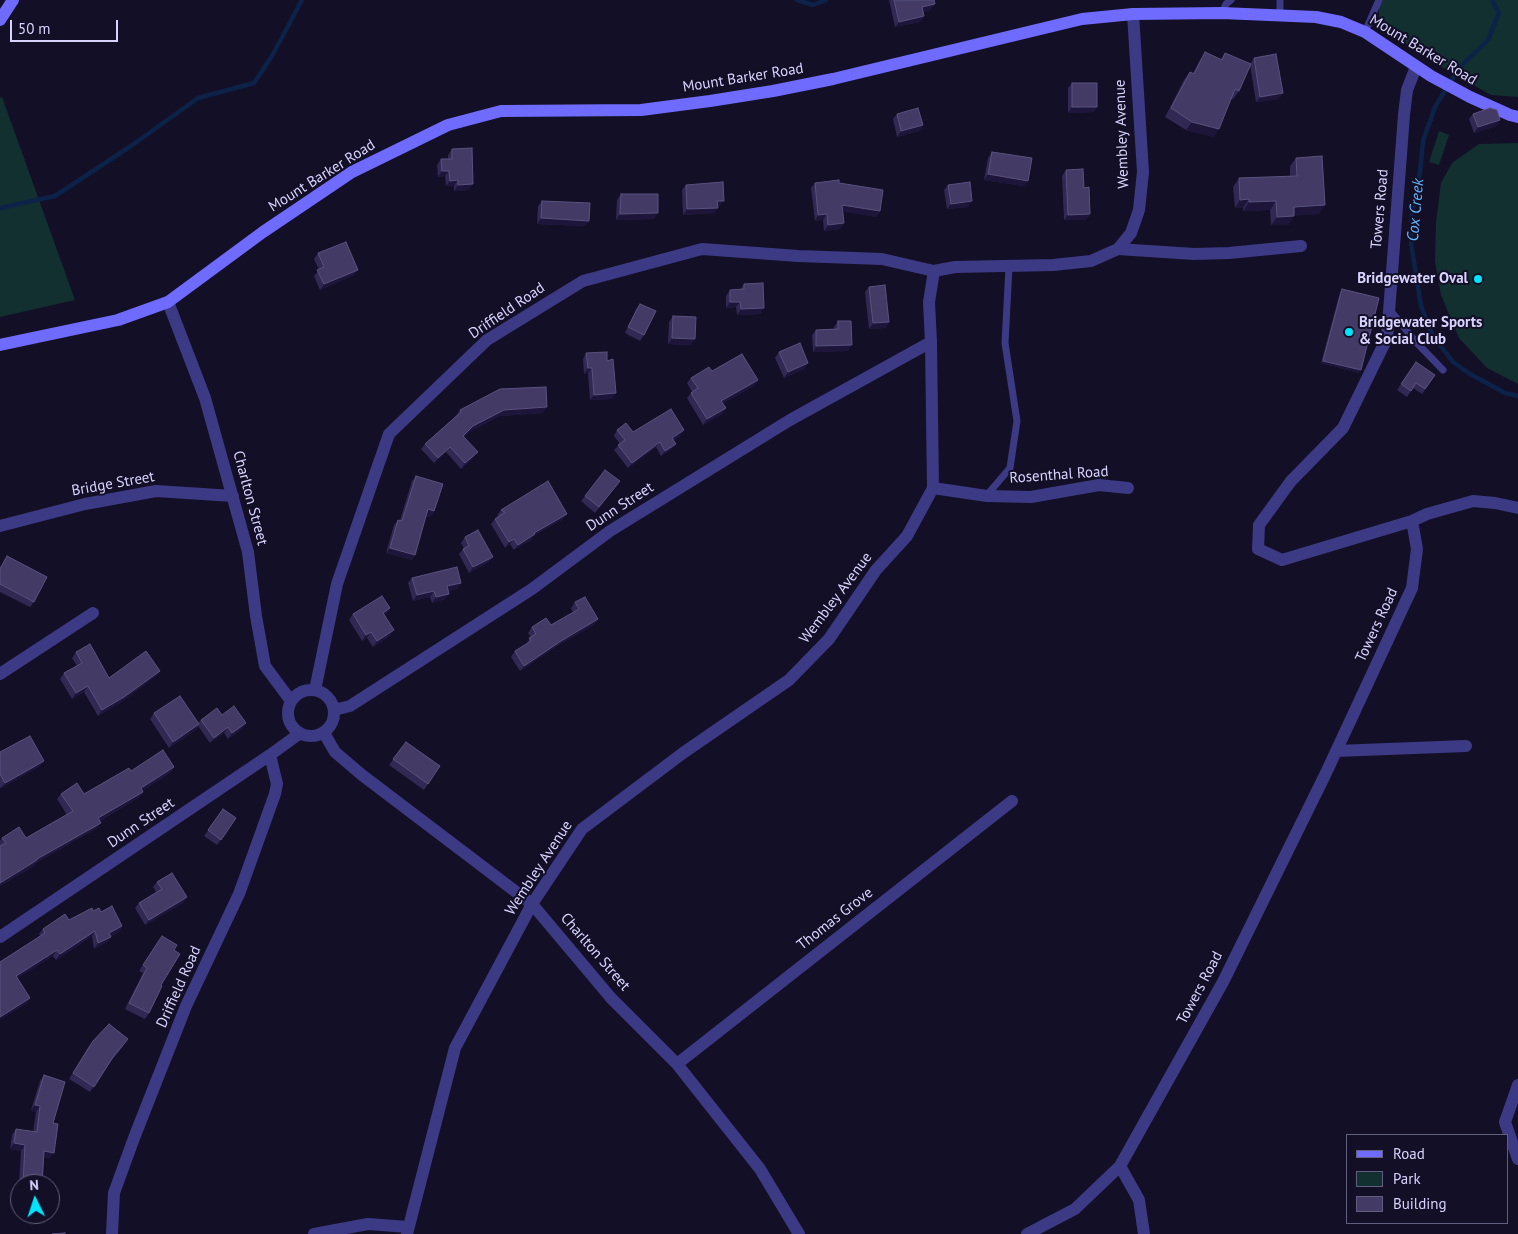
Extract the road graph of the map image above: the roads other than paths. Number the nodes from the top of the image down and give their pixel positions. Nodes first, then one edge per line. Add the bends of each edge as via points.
1 (13, 0) edge
2 (1231, 0) edge
3 (1280, 0) edge
4 (1379, 0) edge
5 (1222, 13) junction
6 (1133, 14) junction
7 (1280, 15) junction
8 (0, 20) edge
9 (1365, 32) junction
10 (1416, 67) junction
11 (1518, 117) edge
12 (1301, 246) dead end
13 (1118, 249) junction
14 (1008, 266) junction
15 (934, 271) junction
16 (168, 302) junction
17 (1389, 309) junction
18 (931, 342) junction
19 (0, 345) edge
20 (1442, 370) dead end
21 (933, 488) junction
22 (1128, 488) dead end
23 (233, 496) junction
24 (987, 496) junction
25 (1518, 508) edge
26 (1412, 521) junction
27 (0, 526) edge
28 (92, 613) dead end
29 (0, 674) edge
30 (314, 690) junction
31 (291, 701) junction
32 (334, 710) junction
33 (324, 733) junction
34 (299, 734) junction
35 (1466, 746) dead end
36 (1336, 751) junction
37 (270, 755) junction
38 (1012, 801) dead end
39 (532, 904) junction
40 (0, 937) edge
41 (677, 1064) junction
42 (1518, 1085) edge
43 (1518, 1159) edge
44 (1120, 1166) junction
45 (407, 1230) edge
46 (112, 1234) edge
47 (314, 1234) edge
48 (799, 1234) edge
49 (1027, 1234) edge
50 (1144, 1234) edge

1 - 8 main road
2 - 5 lane
3 - 7 lane
4 - 9 lane
5 - 6 main road, Mount Barker Road
5 - 7 main road, Mount Barker Road
6 - 13 street, Wembley Avenue via 1143,172 1139,210 1131,232
6 - 16 main road, Mount Barker Road via 1082,19 833,79 710,101 641,110 501,111 448,126 352,172 262,232
7 - 9 main road, Mount Barker Road via 1316,17 1341,22
9 - 10 main road, Mount Barker Road
10 - 11 main road, Mount Barker Road via 1470,97
10 - 17 street, Towers Road via 1407,90 1404,116
12 - 13 street via 1203,254
13 - 14 street via 1091,261
14 - 15 street via 955,267
14 - 24 lane via 1005,343 1017,421 1010,468
15 - 18 street, Wembley Avenue via 929,302
15 - 30 street, Driffield Road via 882,259 702,249 583,281 487,340 389,434 337,584
16 - 19 main road, Mount Barker Road via 118,320
16 - 23 street, Charlton Street via 205,398
17 - 20 lane
17 - 26 street, Towers Road via 1387,338 1343,428 1291,481 1259,525 1258,549 1282,560
18 - 21 street, Wembley Avenue
18 - 32 street, Dunn Street via 790,420 626,520 532,589 350,706
21 - 24 street, Rosenthal Road
21 - 39 street, Wembley Avenue via 907,536 876,570 829,639 789,680 683,753 582,829
22 - 24 street, Rosenthal Road via 1099,485 1031,497
23 - 27 street, Bridge Street via 156,491 85,504
23 - 31 street, Charlton Street via 248,552 265,666
25 - 26 street via 1473,501
26 - 36 street, Towers Road via 1417,549 1412,588
28 - 29 street
30 - 31 street via 297,694
30 - 32 street via 328,697
31 - 34 street via 288,719
32 - 33 street via 332,723
33 - 34 street via 311,737
33 - 39 street, Charlton Street via 335,752 362,775
34 - 37 street, Dunn Street
35 - 36 street
36 - 44 street, Towers Road via 1223,982
37 - 40 street, Dunn Street
37 - 46 street, Driffield Road via 277,784 275,794 239,894 186,1006 124,1166 114,1193
38 - 41 street, Thomas Grove
39 - 41 street, Charlton Street via 611,998
39 - 45 street, Wembley Avenue via 455,1048
41 - 48 street, Charlton Street via 760,1169
42 - 43 street via 1505,1122
44 - 49 street, Towers Road via 1075,1209
44 - 50 street via 1138,1200
45 - 47 street via 368,1224

